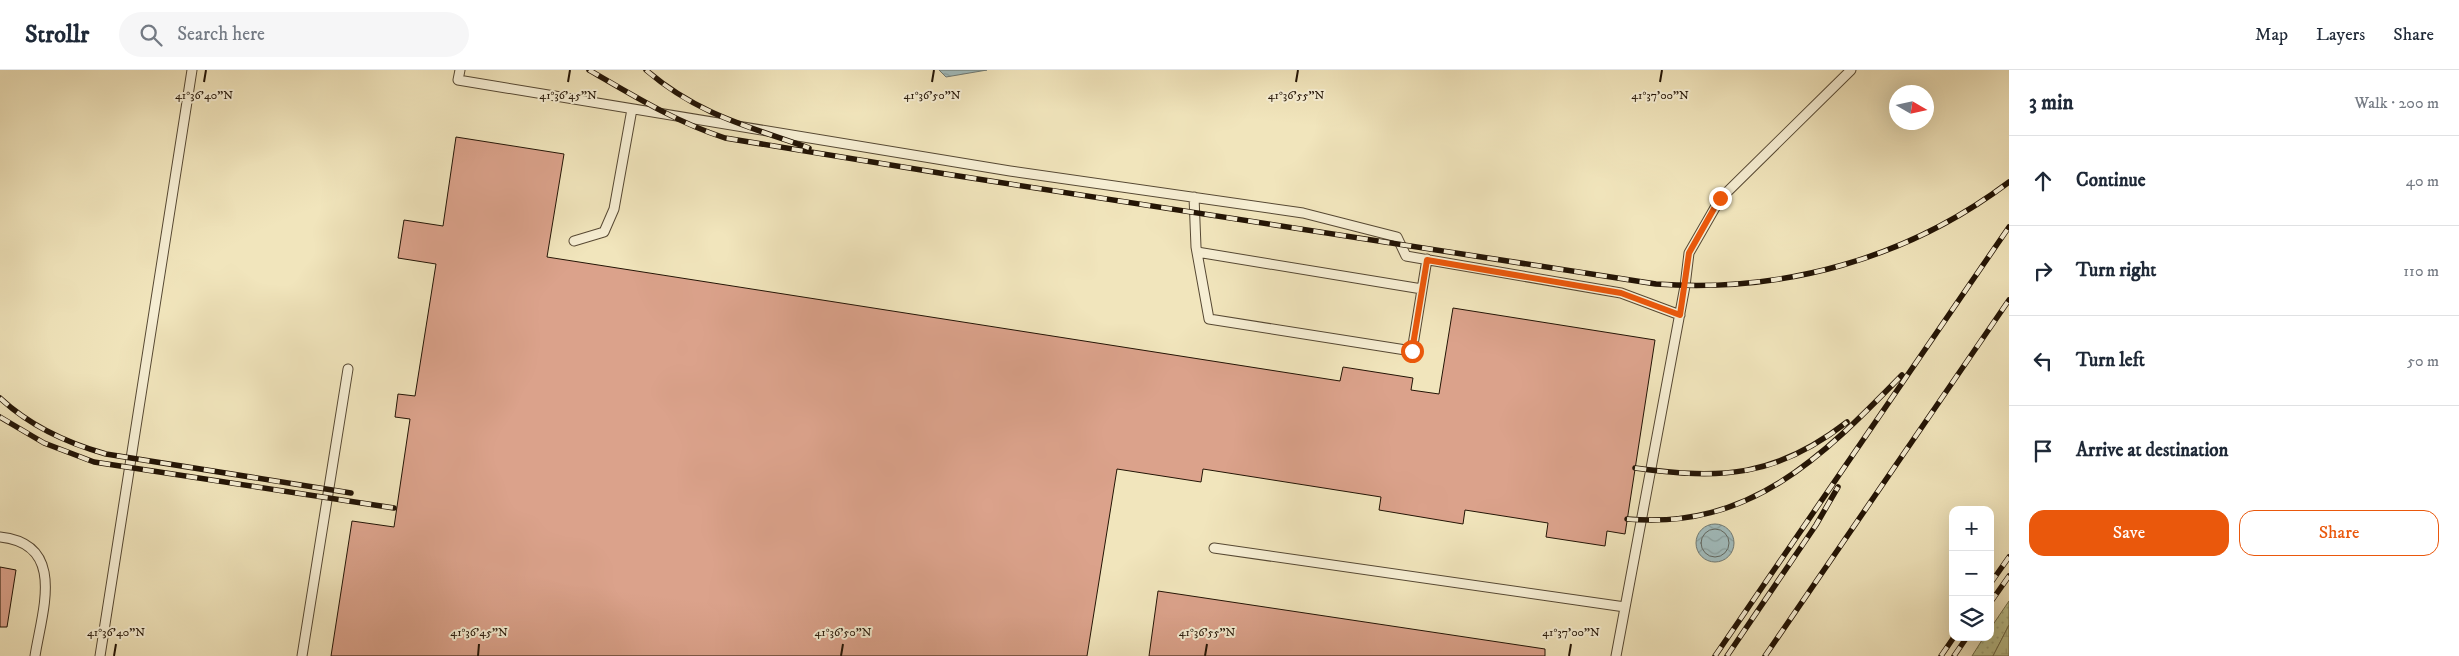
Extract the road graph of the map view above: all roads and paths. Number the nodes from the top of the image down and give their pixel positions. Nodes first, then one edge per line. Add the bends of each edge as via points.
1 (192, 70) edge
2 (460, 70) edge
3 (1851, 70) edge
4 (632, 109) junction
5 (1194, 197) junction
6 (574, 241) dead end
7 (1197, 252) junction
8 (1427, 260) junction
9 (1422, 289) junction
10 (1680, 315) junction
11 (348, 369) dead end
12 (0, 537) edge
13 (1214, 548) dead end
14 (1625, 607) junction
15 (35, 656) edge
16 (100, 656) edge
17 (302, 656) edge
18 (1616, 656) edge

1 - 16 lane
2 - 4 lane via 458,80
3 - 10 lane via 1720,198 1689,253
4 - 5 lane via 1010,171
4 - 6 lane via 614,209 604,232
5 - 7 lane
5 - 8 lane via 1303,213 1397,237 1406,256
7 - 9 lane
7 - 9 lane via 1209,319 1412,351
8 - 9 lane
8 - 10 lane via 1621,293
10 - 14 lane
11 - 17 lane
12 - 15 lane via 30,546 43,565 45,593
13 - 14 lane
14 - 18 lane

